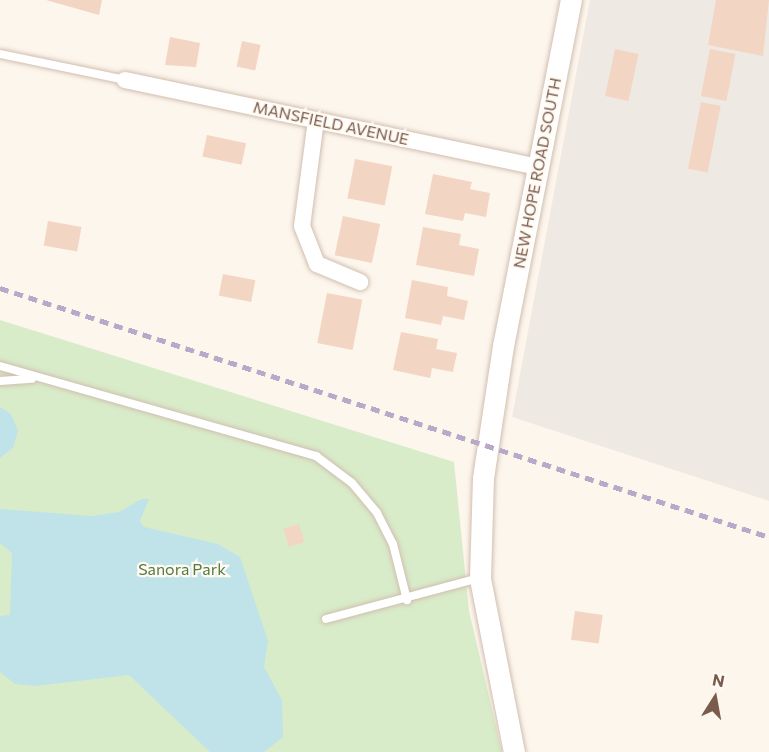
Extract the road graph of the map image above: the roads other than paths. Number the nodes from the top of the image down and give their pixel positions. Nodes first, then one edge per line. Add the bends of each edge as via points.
1 (571, 0) edge
2 (0, 54) edge
3 (125, 80) joint
4 (315, 120) junction
5 (538, 167) junction
6 (360, 282) dead end
7 (0, 366) edge
8 (38, 379) junction
9 (0, 381) edge
10 (480, 578) junction
11 (407, 600) junction
12 (326, 619) dead end
13 (514, 752) edge

1 - 5 street, NEW HOPE ROAD SOUTH
2 - 3 lane
3 - 4 street, MANSFIELD AVENUE
4 - 5 street, MANSFIELD AVENUE
4 - 6 street via 302,226 317,264
5 - 10 street, NEW HOPE ROAD SOUTH via 502,346 479,538
7 - 8 lane
8 - 9 lane
8 - 11 lane via 316,456 352,483 377,513 393,544
10 - 11 lane via 427,589
10 - 13 street, NEW HOPE ROAD SOUTH
11 - 12 lane

